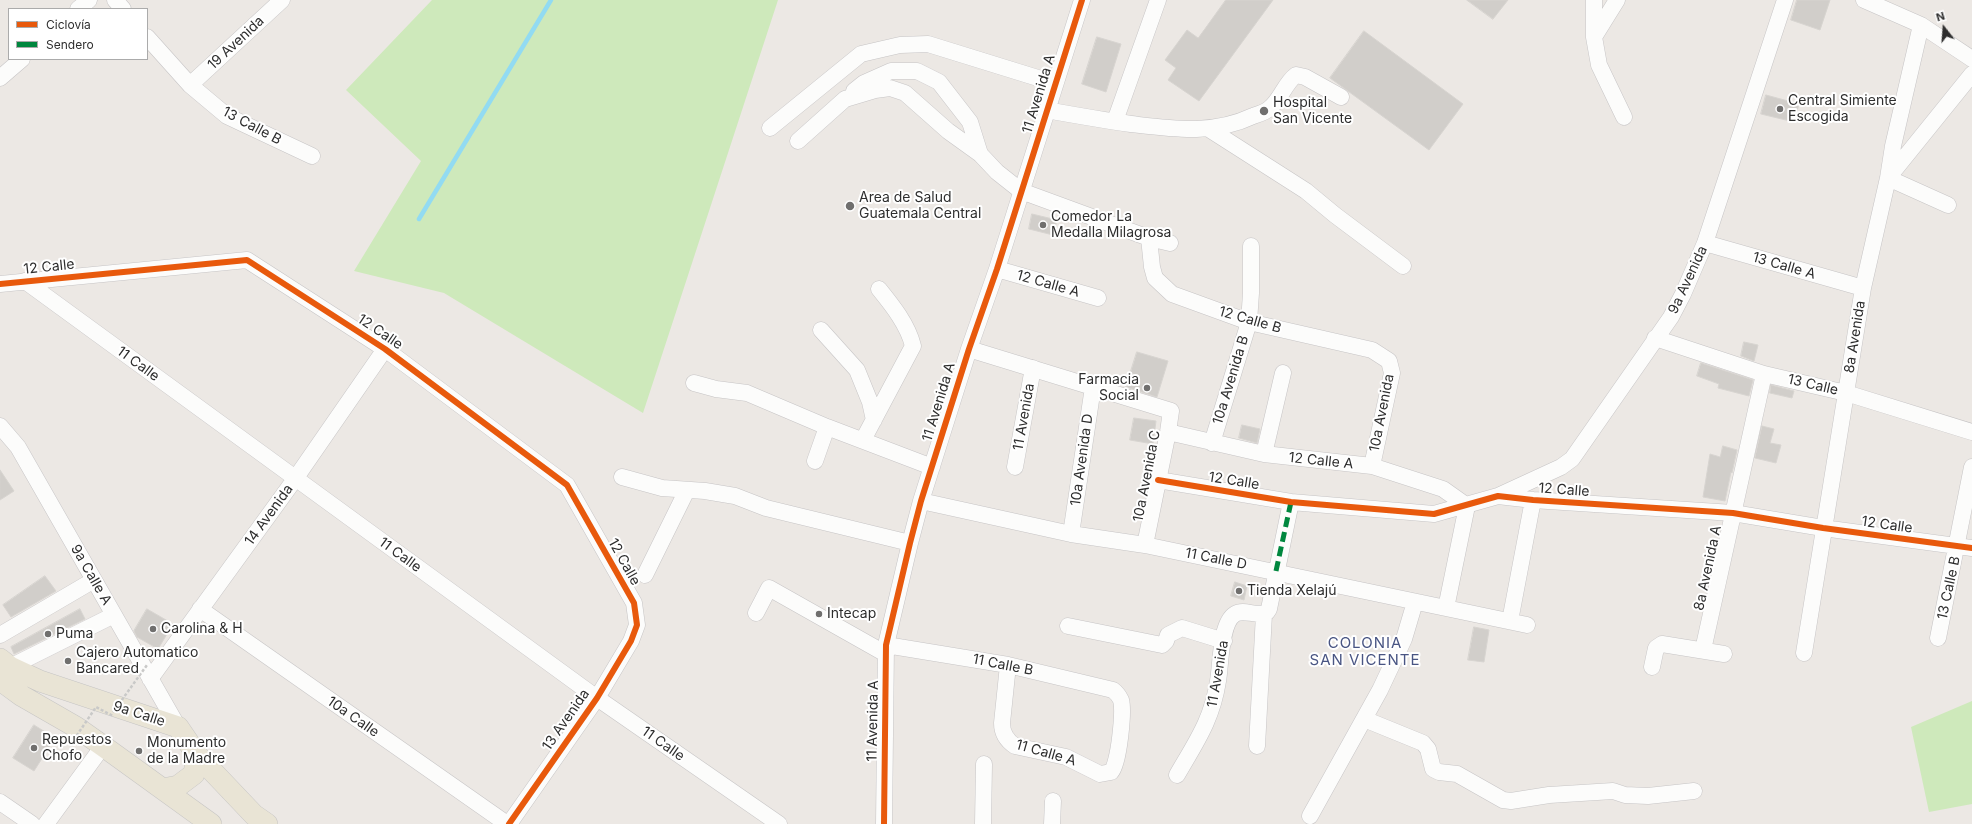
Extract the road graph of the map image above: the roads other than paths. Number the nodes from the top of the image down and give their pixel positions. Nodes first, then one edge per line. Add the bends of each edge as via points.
1 (89, 0) edge
2 (115, 0) edge
3 (282, 0) edge
4 (1082, 0) edge
5 (1158, 0) edge
6 (1594, 0) edge
7 (1617, 0) edge
8 (1785, 0) edge
9 (1864, 0) edge
10 (79, 8) edge
11 (122, 8) edge
12 (1921, 25) junction
13 (1594, 37) junction
14 (148, 38) edge
15 (1972, 59) edge
16 (21, 60) edge
17 (1972, 74) edge
18 (0, 78) edge
19 (1054, 83) junction
20 (190, 86) junction
21 (1341, 97) dead end
22 (845, 99) junction
23 (1046, 110) junction
24 (1624, 117) dead end
25 (1115, 122) junction
26 (770, 128) dead end
27 (1209, 128) junction
28 (798, 141) dead end
29 (980, 154) junction
30 (312, 156) dead end
31 (1888, 178) junction
32 (1021, 192) junction
33 (1948, 205) dead end
34 (1149, 238) junction
35 (1170, 243) dead end
36 (1705, 243) junction
37 (1252, 246) dead end
38 (1403, 266) dead end
39 (998, 269) junction
40 (24, 281) junction
41 (0, 284) edge
42 (1864, 288) junction
43 (878, 289) dead end
44 (1098, 298) dead end
45 (1249, 322) junction
46 (822, 330) dead end
47 (1655, 338) junction
48 (385, 349) junction
49 (969, 349) junction
50 (1389, 361) joint
51 (1033, 368) junction
52 (1283, 373) dead end
53 (1764, 374) junction
54 (694, 383) dead end
55 (1093, 387) junction
56 (1846, 393) junction
57 (874, 420) junction
58 (0, 426) edge
59 (827, 427) junction
60 (1168, 432) junction
61 (1972, 432) edge
62 (863, 440) junction
63 (1212, 443) junction
64 (1264, 454) junction
65 (815, 461) dead end
66 (1372, 466) junction
67 (932, 467) junction
68 (1015, 467) dead end
69 (1972, 467) edge
70 (622, 477) dead end
71 (295, 479) junction
72 (1158, 480) junction
73 (687, 490) junction
74 (1498, 496) junction
75 (1533, 500) junction
76 (921, 501) junction
77 (1291, 502) junction
78 (1467, 506) junction
79 (1733, 513) junction
80 (1823, 528) junction
81 (1071, 534) junction
82 (910, 544) junction
83 (1145, 545) junction
84 (1965, 547) edge
85 (1276, 571) junction
86 (645, 575) dead end
87 (94, 580) junction
88 (1415, 602) junction
89 (1446, 608) junction
90 (200, 609) junction
91 (756, 613) dead end
92 (1264, 614) junction
93 (114, 615) junction
94 (1510, 621) junction
95 (637, 625) joint
96 (1527, 625) dead end
97 (1068, 626) dead end
98 (0, 634) edge
99 (1938, 638) dead end
100 (1224, 641) junction
101 (886, 649) junction
102 (1703, 650) junction
103 (1804, 653) dead end
104 (1724, 654) dead end
105 (1008, 665) junction
106 (1652, 667) dead end
107 (3, 669) edge
108 (149, 672) junction
109 (596, 698) junction
110 (1364, 719) junction
111 (178, 727) junction
112 (103, 746) junction
113 (1257, 746) dead end
114 (197, 755) junction
115 (984, 764) dead end
116 (1111, 772) joint
117 (1177, 775) dead end
118 (163, 789) junction
119 (1694, 791) dead end
120 (1053, 801) dead end
121 (0, 802) edge
122 (1310, 816) dead end
123 (32, 824) edge
124 (46, 824) edge
125 (211, 824) edge
126 (266, 824) edge
127 (508, 824) edge
128 (779, 824) edge
129 (884, 824) edge
130 (983, 824) edge
131 (1052, 824) edge

1 - 10 street
2 - 11 street
3 - 20 street, 19 Avenida
4 - 19 street, 11 Avenida A
5 - 25 street
6 - 13 street
7 - 13 street
8 - 36 street, 9a Avenida
9 - 12 street
12 - 15 street
12 - 31 street, 8a Avenida via 1892,146
13 - 24 street via 1599,65
14 - 20 street, 13 Calle B
16 - 18 street
17 - 31 street
19 - 23 street, 11 Avenida A
19 - 26 street via 928,44 900,45 861,54
20 - 30 street, 13 Calle B via 227,116
21 - 27 street via 1305,77 1296,75 1270,109 1236,124
22 - 28 street
22 - 29 street via 890,88 905,93 948,131
22 - 29 street via 864,83 891,71 917,71 939,82 970,122
23 - 25 street
23 - 32 street, 11 Avenida A
25 - 27 street via 1180,130
27 - 38 street via 1306,191
29 - 32 street
31 - 33 street
31 - 42 street, 8a Avenida
32 - 34 street
32 - 39 street, 11 Avenida A
34 - 35 street
34 - 45 street, 12 Calle B via 1152,267 1155,278 1161,285 1172,294
36 - 42 street, 13 Calle A
36 - 47 street, 9a Avenida via 1671,317
37 - 45 street, 10a Avenida B
39 - 44 street, 12 Calle A
39 - 49 street, 11 Avenida A
40 - 41 street, 12 Calle
40 - 48 street, 12 Calle via 246,260
40 - 71 street, 11 Calle
42 - 56 street, 8a Avenida
43 - 57 street via 893,307 912,339 913,346
45 - 50 street, 12 Calle B via 1372,350
45 - 63 street, 10a Avenida B
46 - 57 street via 857,370 870,402
47 - 53 street, 13 Calle
47 - 74 street, 9a Avenida via 1572,459 1561,467
48 - 71 street, 14 Avenida
48 - 95 street, 12 Calle via 567,485 634,603
49 - 51 street
49 - 67 street, 11 Avenida A
50 - 66 street, 10a Avenida via 1392,373
51 - 55 street
51 - 68 street, 11 Avenida
52 - 64 street
53 - 56 street, 13 Calle
53 - 79 street, 8a Avenida A
54 - 59 street via 747,393
55 - 60 street, 10a Avenida C via 1171,411
55 - 81 street, 10a Avenida D
56 - 61 street, 13 Calle
56 - 80 street, 8a Avenida
57 - 62 street
58 - 87 street, 9a Calle A via 18,447
59 - 62 street
59 - 65 street
60 - 63 street, 12 Calle A
60 - 72 street, 10a Avenida C
62 - 67 street
63 - 64 street, 12 Calle A
64 - 66 street, 12 Calle A
66 - 78 street, 12 Calle A via 1443,489
67 - 76 street, 11 Avenida A
69 - 84 street, 13 Calle B
70 - 73 street via 662,488
71 - 90 street, 14 Avenida
71 - 109 street, 11 Calle
72 - 77 street, 12 Calle
72 - 83 street, 10a Avenida C
73 - 82 street via 735,496 766,508
73 - 86 street
74 - 75 street, 12 Calle
74 - 78 street, 12 Calle
75 - 79 street, 12 Calle
75 - 94 street
76 - 81 street, 11 Calle D
76 - 82 street, 11 Avenida A
77 - 78 street, 12 Calle via 1434,514
77 - 85 street
78 - 89 street
79 - 80 street, 12 Calle
79 - 102 street, 8a Avenida A
80 - 84 street, 12 Calle
80 - 103 street, 8a Avenida
81 - 83 street, 11 Calle D
82 - 101 street, 11 Avenida A
83 - 85 street, 11 Calle D
84 - 99 street, 13 Calle B
85 - 88 street, 11 Calle D
85 - 92 street via 1268,609
87 - 93 street, 9a Calle A
87 - 98 street
88 - 89 street, 11 Calle D
88 - 110 street via 1404,639
89 - 94 street, 11 Calle D
90 - 108 street, 14 Avenida
90 - 127 street, 10a Calle
91 - 101 street via 769,588
92 - 100 street, 11 Avenida via 1245,611 1234,614 1227,624
92 - 113 street
93 - 107 street
93 - 108 street, 9a Calle A
94 - 96 street, 11 Calle D
95 - 109 street, 13 Avenida via 631,641
97 - 100 street via 1162,645 1168,635 1182,628
100 - 117 street, 11 Avenida via 1211,713
101 - 105 street, 11 Calle B
101 - 129 street, 11 Avenida A
102 - 104 street
102 - 106 street via 1662,644 1656,648
105 - 116 street, 11 Calle A via 1002,723 1009,742 1015,746 1066,757 1100,774
105 - 116 street, 11 Calle B via 1107,688 1118,694 1122,707 1116,762
107 - 111 main road, 9a Calle
107 - 112 main road via 22,696
108 - 111 street, 9a Calle A
109 - 127 street, 13 Avenida
109 - 128 street, 11 Calle
110 - 119 street via 1423,743 1428,749 1433,769 1457,774 1503,800 1614,791 1625,795 1648,796
110 - 122 street
111 - 114 main road, 9a Calle
112 - 118 main road
112 - 124 street
114 - 118 main road via 194,774 178,786
114 - 126 main road, 9a Calle via 254,815
115 - 130 street
118 - 125 main road
120 - 131 street
121 - 123 street

